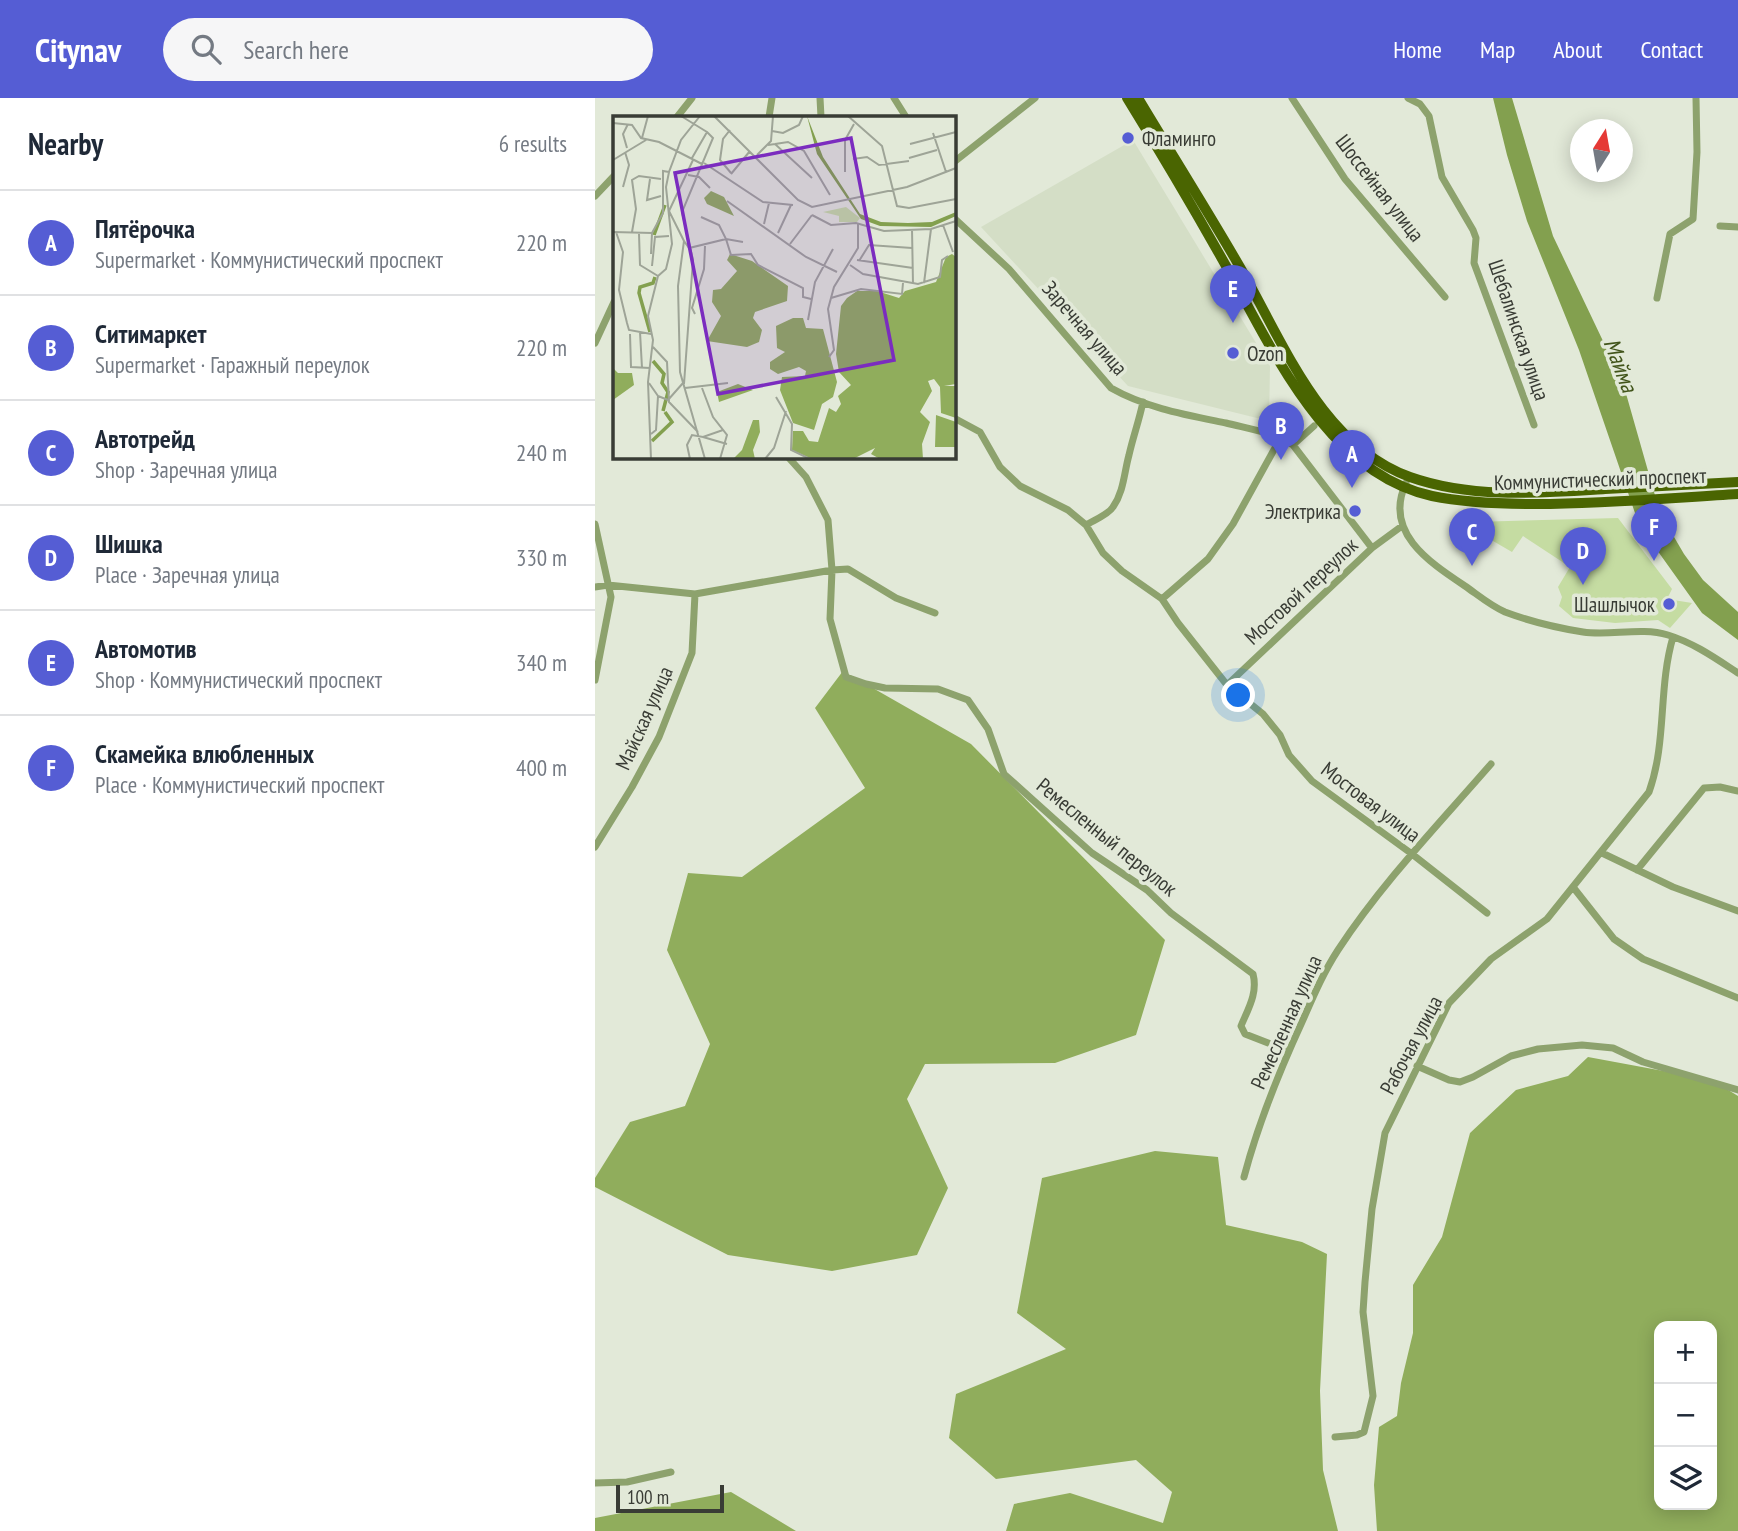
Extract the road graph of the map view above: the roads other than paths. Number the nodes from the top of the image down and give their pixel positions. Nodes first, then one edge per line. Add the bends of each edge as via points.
1 (692, 98) edge
2 (772, 98) edge
3 (820, 98) edge
4 (894, 98) edge
5 (1035, 98) edge
6 (1127, 98) edge
7 (1138, 98) edge
8 (1292, 98) edge
9 (1408, 98) edge
10 (1696, 98) edge
11 (678, 116) edge
12 (769, 116) edge
13 (821, 116) edge
14 (906, 116) edge
15 (955, 161) edge
16 (613, 177) edge
17 (595, 196) edge
18 (955, 219) edge
19 (1720, 226) dead end
20 (1738, 227) edge
21 (1445, 297) dead end
22 (1657, 298) dead end
23 (613, 304) edge
24 (595, 343) edge
25 (1143, 402) junction
26 (955, 419) edge
27 (1534, 425) dead end
28 (1314, 426) dead end
29 (1281, 438) junction
30 (1293, 445) junction
31 (789, 458) edge
32 (1406, 482) junction
33 (1738, 482) edge
34 (1738, 494) edge
35 (595, 524) edge
36 (1086, 526) junction
37 (1402, 526) junction
38 (1372, 548) junction
39 (832, 570) junction
40 (608, 585) junction
41 (595, 587) edge
42 (695, 594) junction
43 (1162, 599) junction
44 (935, 613) dead end
45 (1673, 637) junction
46 (1738, 673) edge
47 (595, 680) edge
48 (1227, 685) junction
49 (1490, 764) dead end
50 (1738, 791) edge
51 (595, 846) edge
52 (1602, 853) junction
53 (1412, 855) junction
54 (1637, 870) junction
55 (1573, 887) junction
56 (1738, 911) edge
57 (1487, 913) dead end
58 (1738, 998) edge
59 (1289, 1051) junction
60 (1417, 1066) junction
61 (1738, 1090) edge
62 (1244, 1177) dead end
63 (1335, 1437) dead end
64 (671, 1472) dead end
65 (595, 1483) edge

1 - 11 street
2 - 12 street
3 - 13 street
4 - 14 street
5 - 15 street
6 - 32 main road, Коммунистический проспект via 1314,414 1374,471
7 - 32 main road, Коммунистический проспект via 1309,389 1357,444
8 - 21 street, Шоссейная улица via 1345,179
9 - 27 street, Шебалинская улица via 1429,116 1443,177 1473,230 1474,262
10 - 22 street via 1693,219 1670,234
16 - 17 street
18 - 25 street, Заречная улица via 1009,269 1111,388
19 - 20 street
23 - 24 street
25 - 29 street, Заречная улица
25 - 36 street via 1118,496 1112,509
26 - 36 street, Мостовая улица via 980,432 1000,467 1020,486 1068,510
28 - 30 street
29 - 30 street, Заречная улица
29 - 43 street via 1233,524 1207,559
30 - 38 street
31 - 39 street via 806,477 828,520
32 - 33 main road, Коммунистический проспект via 1517,493
32 - 34 main road, Коммунистический проспект via 1431,496 1504,504 1614,503
32 - 37 street via 1399,501
35 - 40 street
36 - 43 street, Мостовая улица via 1103,553
37 - 38 street, Мостовой переулок
37 - 45 street via 1428,558 1503,611 1584,632
38 - 48 street, Мостовой переулок
39 - 42 street
39 - 44 street via 848,569 896,598
39 - 59 street, Ремесленный переулок via 830,619 846,677 885,688 938,690 968,700 988,729 1004,774 1092,853 1253,974 1253,995 1241,1026 1245,1034
40 - 41 street
40 - 42 street
40 - 47 street via 611,597
42 - 51 street, Майская улица via 692,653 659,737
43 - 48 street, Мостовая улица
45 - 46 street via 1697,646
45 - 52 street, Рабочая улица via 1666,661 1658,768 1649,792
48 - 53 street, Мостовая улица via 1263,714 1312,781
49 - 53 street, Ремесленная улица
50 - 54 street via 1704,788
52 - 54 street
52 - 55 street, Рабочая улица
53 - 57 street, Мостовая улица
53 - 59 street, Ремесленная улица via 1337,951
54 - 56 street
55 - 58 street via 1614,939 1643,959
55 - 60 street, Рабочая улица via 1547,919 1491,959 1450,1003
59 - 62 street, Ремесленная улица
60 - 61 street via 1459,1082 1511,1056 1582,1045 1613,1048 1643,1062
60 - 63 street, Рабочая улица via 1385,1133 1372,1209 1363,1312 1373,1396 1364,1432
64 - 65 street via 627,1482

